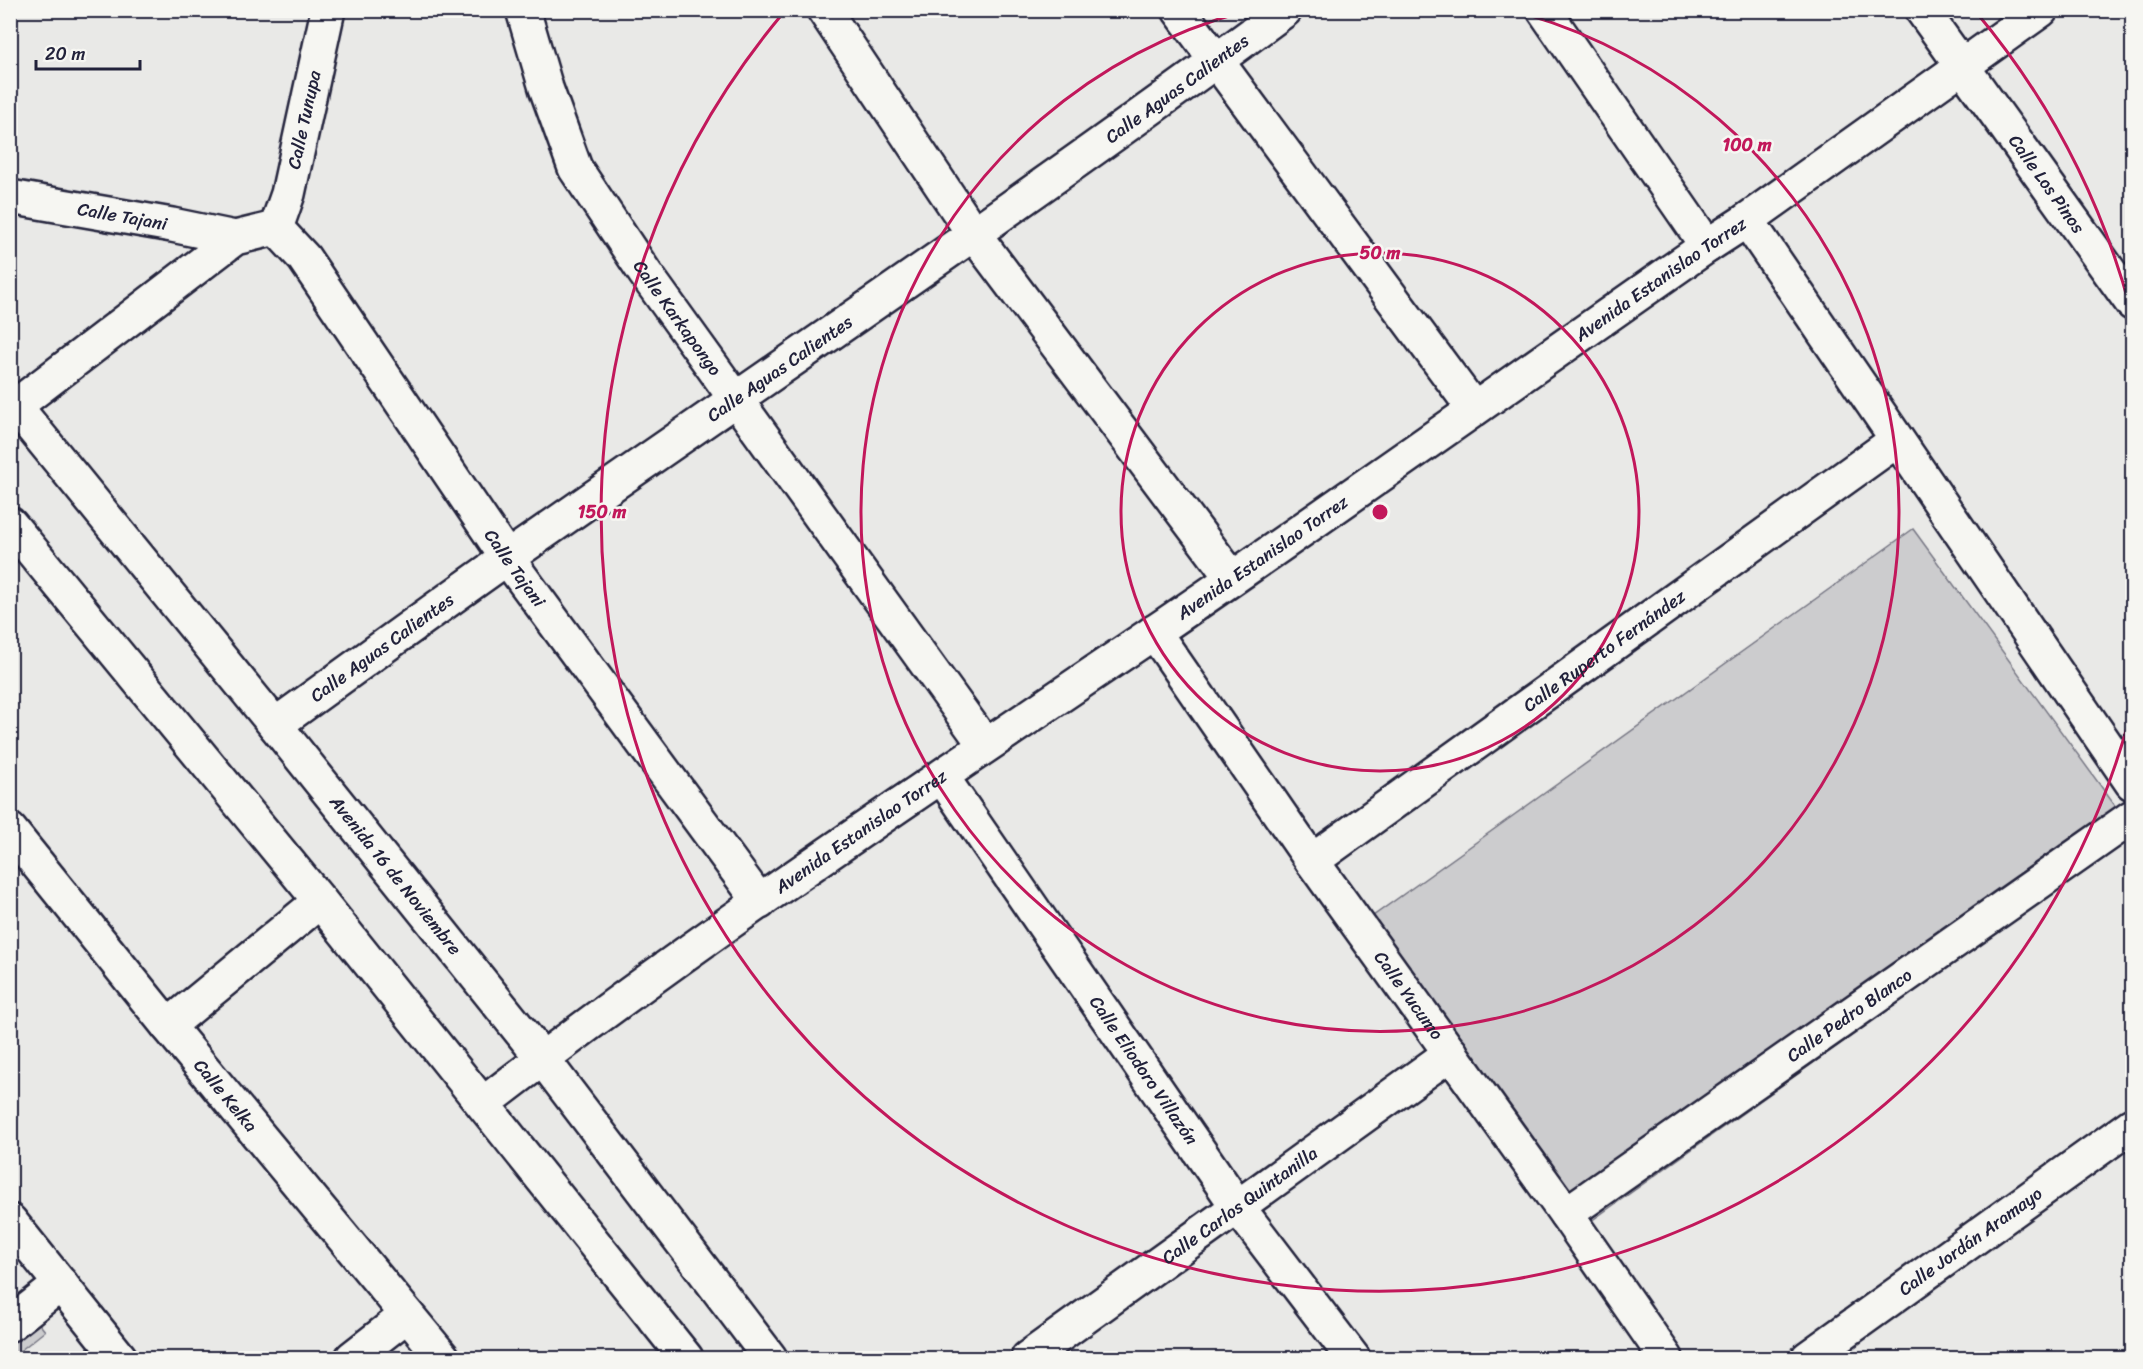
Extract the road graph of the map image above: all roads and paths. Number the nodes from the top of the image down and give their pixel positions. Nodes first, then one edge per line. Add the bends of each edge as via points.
1 (328, 10) edge
2 (523, 10) edge
3 (824, 10) edge
4 (1179, 10) edge
5 (1285, 10) edge
6 (1544, 10) edge
7 (1922, 10) edge
8 (2041, 10) edge
9 (1216, 62) junction
10 (1962, 66) junction
11 (10, 197) edge
12 (1747, 220) junction
13 (276, 228) junction
14 (973, 233) junction
15 (235, 238) junction
16 (1707, 246) junction
17 (2128, 288) edge
18 (738, 400) junction
19 (12, 406) edge
20 (1474, 409) junction
21 (1897, 440) junction
22 (10, 524) edge
23 (507, 558) junction
24 (1232, 578) junction
25 (1154, 632) junction
26 (275, 725) junction
27 (986, 745) junction
28 (942, 777) junction
29 (2133, 783) edge
30 (2133, 817) edge
31 (10, 830) edge
32 (1312, 861) junction
33 (320, 902) junction
34 (760, 902) junction
35 (168, 1026) junction
36 (1451, 1053) junction
37 (542, 1058) junction
38 (483, 1104) junction
39 (2133, 1125) edge
40 (1237, 1206) junction
41 (1566, 1214) junction
42 (10, 1221) edge
43 (61, 1284) junction
44 (407, 1315) junction
45 (10, 1324) edge
46 (120, 1359) edge
47 (352, 1359) edge
48 (443, 1359) edge
49 (686, 1359) edge
50 (770, 1359) edge
51 (1028, 1359) edge
52 (1353, 1359) edge
53 (1666, 1359) edge
54 (1808, 1359) edge

1 - 13 street, Calle Tunupa via 288,194
2 - 18 street, Calle Karkapongo via 575,168 645,273
3 - 14 street
4 - 9 street
5 - 9 street, Calle Aguas Calientes
6 - 16 street
7 - 10 street, Calle Los Pinos
8 - 10 street, Avenida Estanislao Torrez
9 - 14 street, Calle Aguas Calientes
9 - 20 street
10 - 12 street, Avenida Estanislao Torrez
10 - 17 street, Calle Los Pinos
11 - 15 street, Calle Tajani
12 - 16 street, Avenida Estanislao Torrez
12 - 21 street
13 - 15 street
13 - 23 street, Calle Tajani via 304,258
14 - 18 street, Calle Aguas Calientes
14 - 24 street
15 - 19 street
16 - 20 street, Avenida Estanislao Torrez
18 - 23 street, Calle Aguas Calientes
18 - 27 street, Calle Karkapongo
19 - 26 street, Avenida 16 de Noviembre
20 - 24 street, Avenida Estanislao Torrez
21 - 29 street
21 - 32 street, Calle Ruperto Fernández
22 - 33 street
23 - 26 street, Calle Aguas Calientes
23 - 34 street, Calle Tajani
24 - 25 street, Avenida Estanislao Torrez
25 - 27 street, Avenida Estanislao Torrez
25 - 32 street, Calle Yucumo
26 - 37 street, Avenida 16 de Noviembre
27 - 28 street, Avenida Estanislao Torrez
28 - 34 street, Avenida Estanislao Torrez
28 - 40 street, Calle Eliodoro Villazón
30 - 41 street, Calle Pedro Blanco
31 - 35 street, Calle Kelka
32 - 36 street, Calle Yucumo
33 - 35 street
33 - 38 street
34 - 37 street, Avenida Estanislao Torrez
35 - 44 street, Calle Kelka
36 - 40 street, Calle Carlos Quintanilla
36 - 41 street, Calle Yucumo
37 - 38 street, Avenida Estanislao Torrez
37 - 50 street, Avenida 16 de Noviembre
38 - 49 street
39 - 54 street, Calle Jordán Aramayo
40 - 51 street, Calle Carlos Quintanilla
40 - 52 street, Calle Eliodoro Villazón
41 - 53 street, Calle Yucumo
42 - 43 street
43 - 45 street
43 - 46 street
44 - 47 street
44 - 48 street, Calle Kelka

